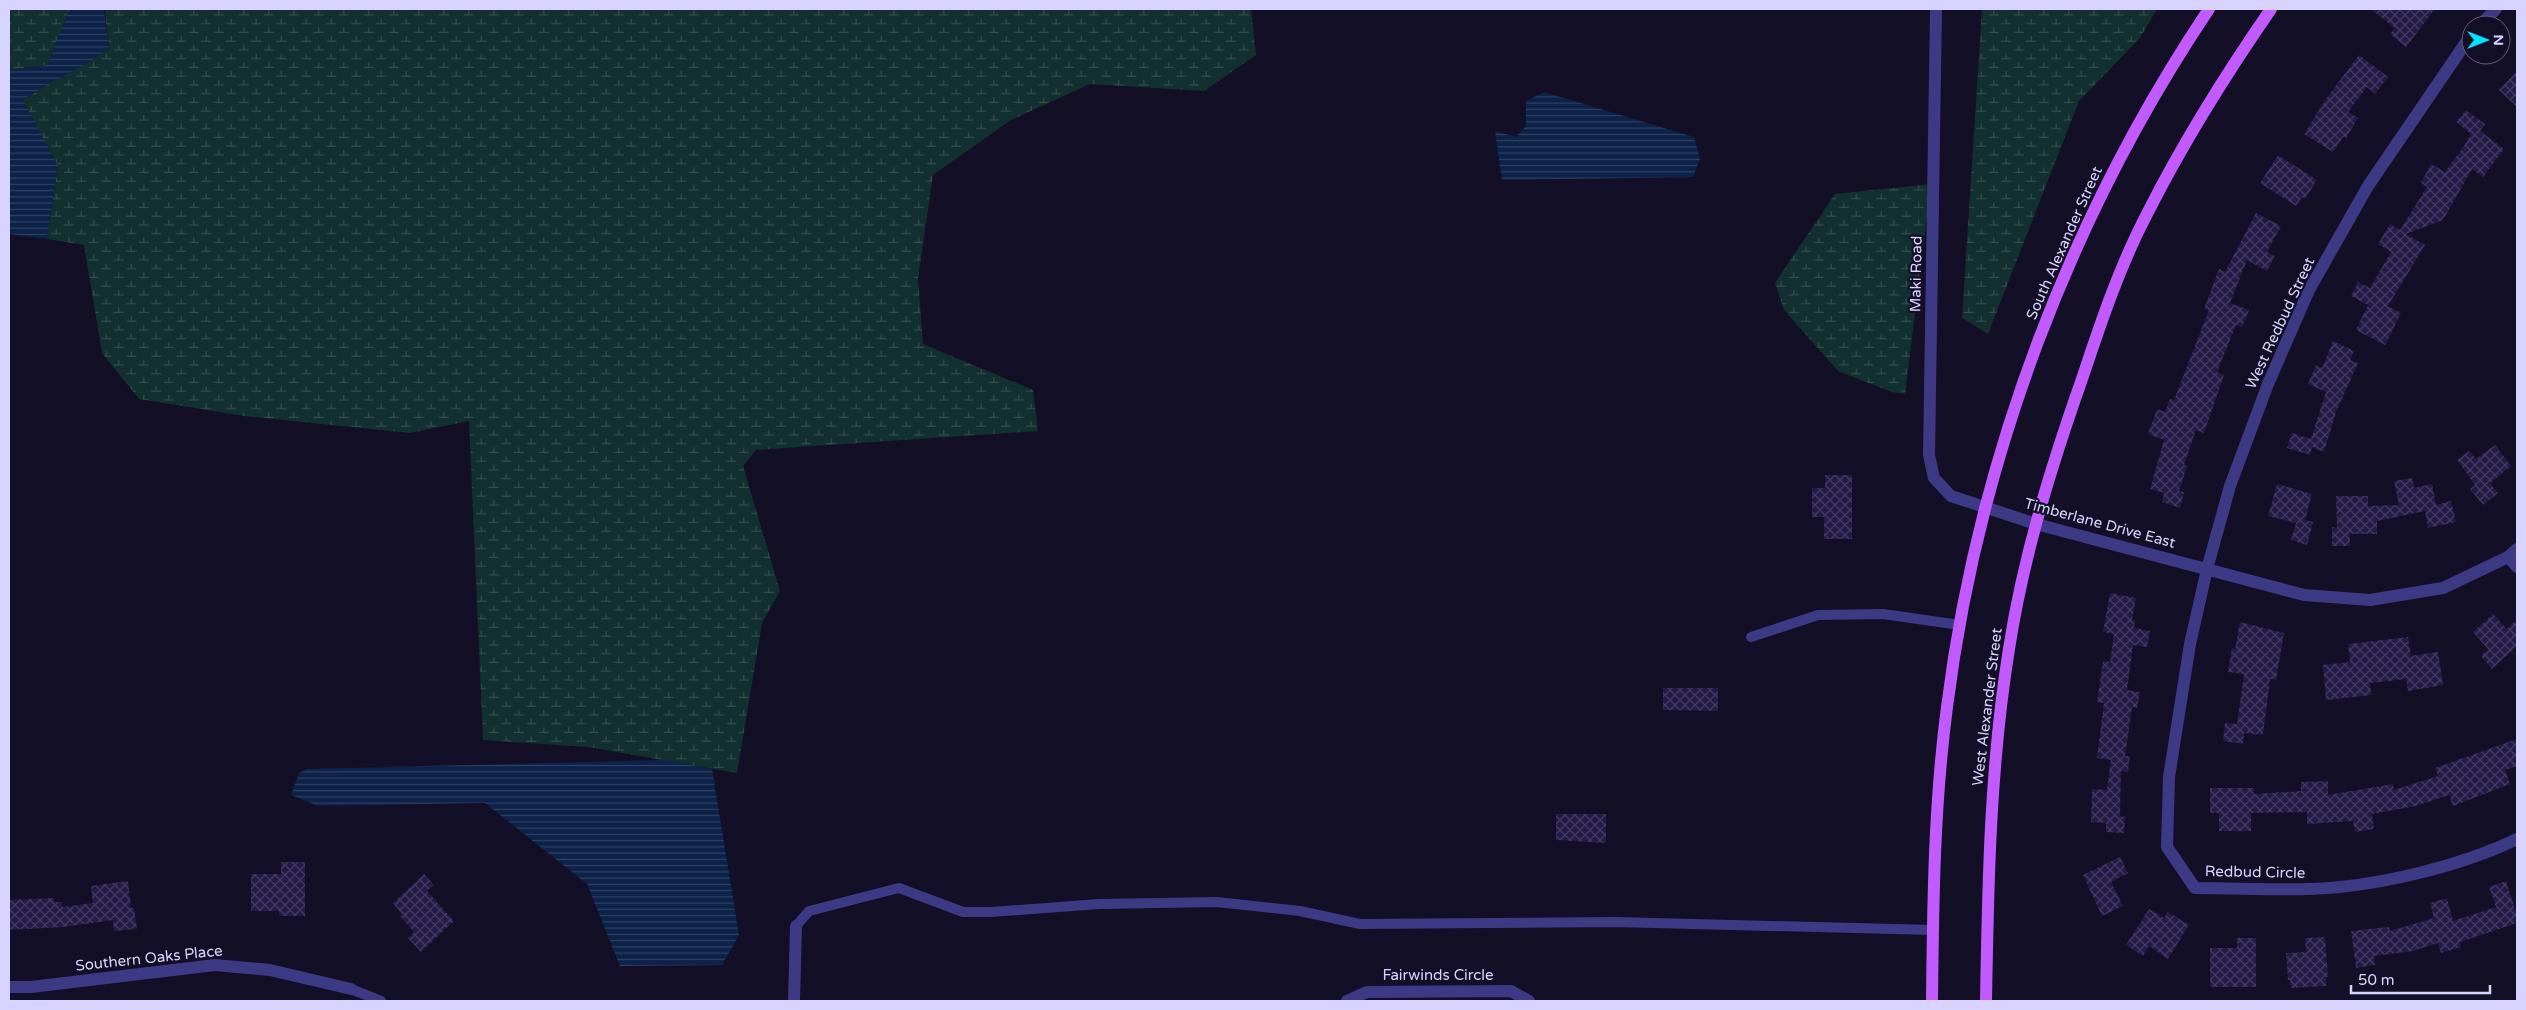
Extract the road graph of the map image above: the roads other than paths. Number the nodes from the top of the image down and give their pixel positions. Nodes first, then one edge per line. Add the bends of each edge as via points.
1 (1936, 9) edge
2 (2209, 9) edge
3 (2271, 9) edge
4 (2461, 50) edge
5 (1985, 507) junction
6 (2036, 524) junction
7 (2513, 553) edge
8 (2517, 567) edge
9 (2207, 569) junction
10 (1960, 624) junction
11 (1751, 637) dead end
12 (2517, 839) edge
13 (796, 926) joint
14 (1933, 930) junction
15 (9, 987) edge
16 (351, 988) joint
17 (381, 1001) edge
18 (794, 1001) edge
19 (1348, 1001) edge
20 (1529, 1001) edge
21 (1932, 1001) edge
22 (1986, 1001) edge

1 - 5 street, Maki Road via 1929,455 1934,478 1951,496
2 - 5 main road, South Alexander Street via 2112,173 2077,246 2049,310
3 - 6 main road, West Alexander Street via 2219,85 2147,214 2104,314 2066,423
4 - 9 street, West Redbud Street via 2368,186 2309,290 2268,384 2230,486
5 - 6 street, Timberlane Drive East
5 - 10 main road
6 - 9 street, Timberlane Drive East
6 - 22 main road, West Alexander Street via 2009,647 1994,766 1989,830
7 - 8 street
7 - 9 street, Timberlane Drive East via 2444,588 2370,600 2304,595
9 - 12 street, Redbud Circle via 2190,644 2169,778 2167,847 2195,888 2311,889 2404,877 2495,850
10 - 11 lane via 1883,614 1818,615
10 - 14 main road via 1940,776
13 - 14 lane via 809,911 899,888 963,912 1100,904 1217,902 1300,911 1360,924 1616,922
13 - 18 street
14 - 21 main road
15 - 16 street, Southern Oaks Place via 215,965 270,970
16 - 17 lane
19 - 20 street, Fairwinds Circle via 1367,992 1511,991

